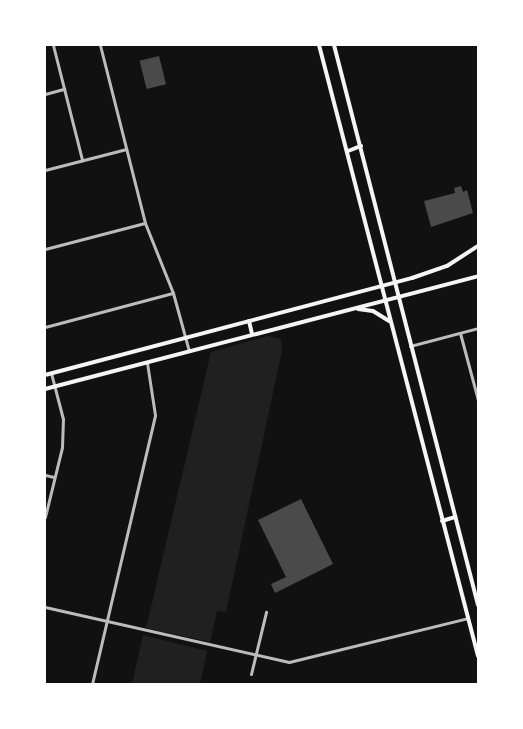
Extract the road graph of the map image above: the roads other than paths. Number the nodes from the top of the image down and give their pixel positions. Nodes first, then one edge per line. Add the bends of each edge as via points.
1 (53, 45) edge
2 (100, 45) edge
3 (319, 45) edge
4 (334, 45) edge
5 (64, 89) junction
6 (45, 94) edge
7 (361, 146) junction
8 (126, 149) junction
9 (348, 151) junction
10 (82, 160) junction
11 (45, 170) edge
12 (145, 223) junction
13 (478, 246) edge
14 (45, 249) edge
15 (478, 276) edge
16 (394, 283) junction
17 (381, 286) junction
18 (173, 293) junction
19 (398, 297) junction
20 (385, 300) junction
21 (348, 309) junction
22 (249, 321) junction
23 (391, 324) junction
24 (45, 327) edge
25 (478, 328) edge
26 (460, 333) junction
27 (252, 334) junction
28 (185, 338) junction
29 (410, 346) junction
30 (189, 351) junction
31 (147, 363) junction
32 (51, 373) junction
33 (45, 375) edge
34 (55, 387) junction
35 (45, 389) edge
36 (478, 400) edge
37 (45, 475) edge
38 (54, 477) junction
39 (454, 517) junction
40 (45, 518) edge
41 (442, 521) junction
42 (478, 605) edge
43 (45, 607) edge
44 (266, 612) dead end
45 (468, 618) junction
46 (107, 622) junction
47 (478, 656) edge
48 (255, 657) junction
49 (251, 674) dead end
50 (92, 684) edge

1 - 5 street
2 - 8 street
3 - 9 main road
4 - 7 main road
5 - 6 street
5 - 10 street
7 - 9 main road
7 - 16 main road
8 - 10 street
8 - 12 street
9 - 17 main road
10 - 11 street
12 - 14 street
12 - 18 street
13 - 16 main road via 447,266
15 - 19 main road
16 - 17 main road
16 - 19 main road
17 - 20 main road
17 - 22 main road
18 - 24 street
18 - 28 street
19 - 20 main road
19 - 29 main road
20 - 21 main road
20 - 23 main road
21 - 23 main road via 373,311
21 - 27 main road
22 - 27 main road
22 - 28 main road
23 - 41 main road
25 - 26 street
26 - 29 street
26 - 36 street
27 - 30 main road
28 - 30 street
28 - 32 main road
29 - 39 main road
30 - 31 main road
31 - 34 main road
31 - 46 street via 155,415
32 - 33 main road
32 - 34 street
34 - 35 main road
34 - 38 street via 63,428
37 - 38 street
38 - 40 street
39 - 41 main road
39 - 42 main road
41 - 45 main road
43 - 46 street
44 - 48 street
45 - 47 main road
45 - 48 street via 301,661
46 - 48 street
46 - 50 street
48 - 49 street

